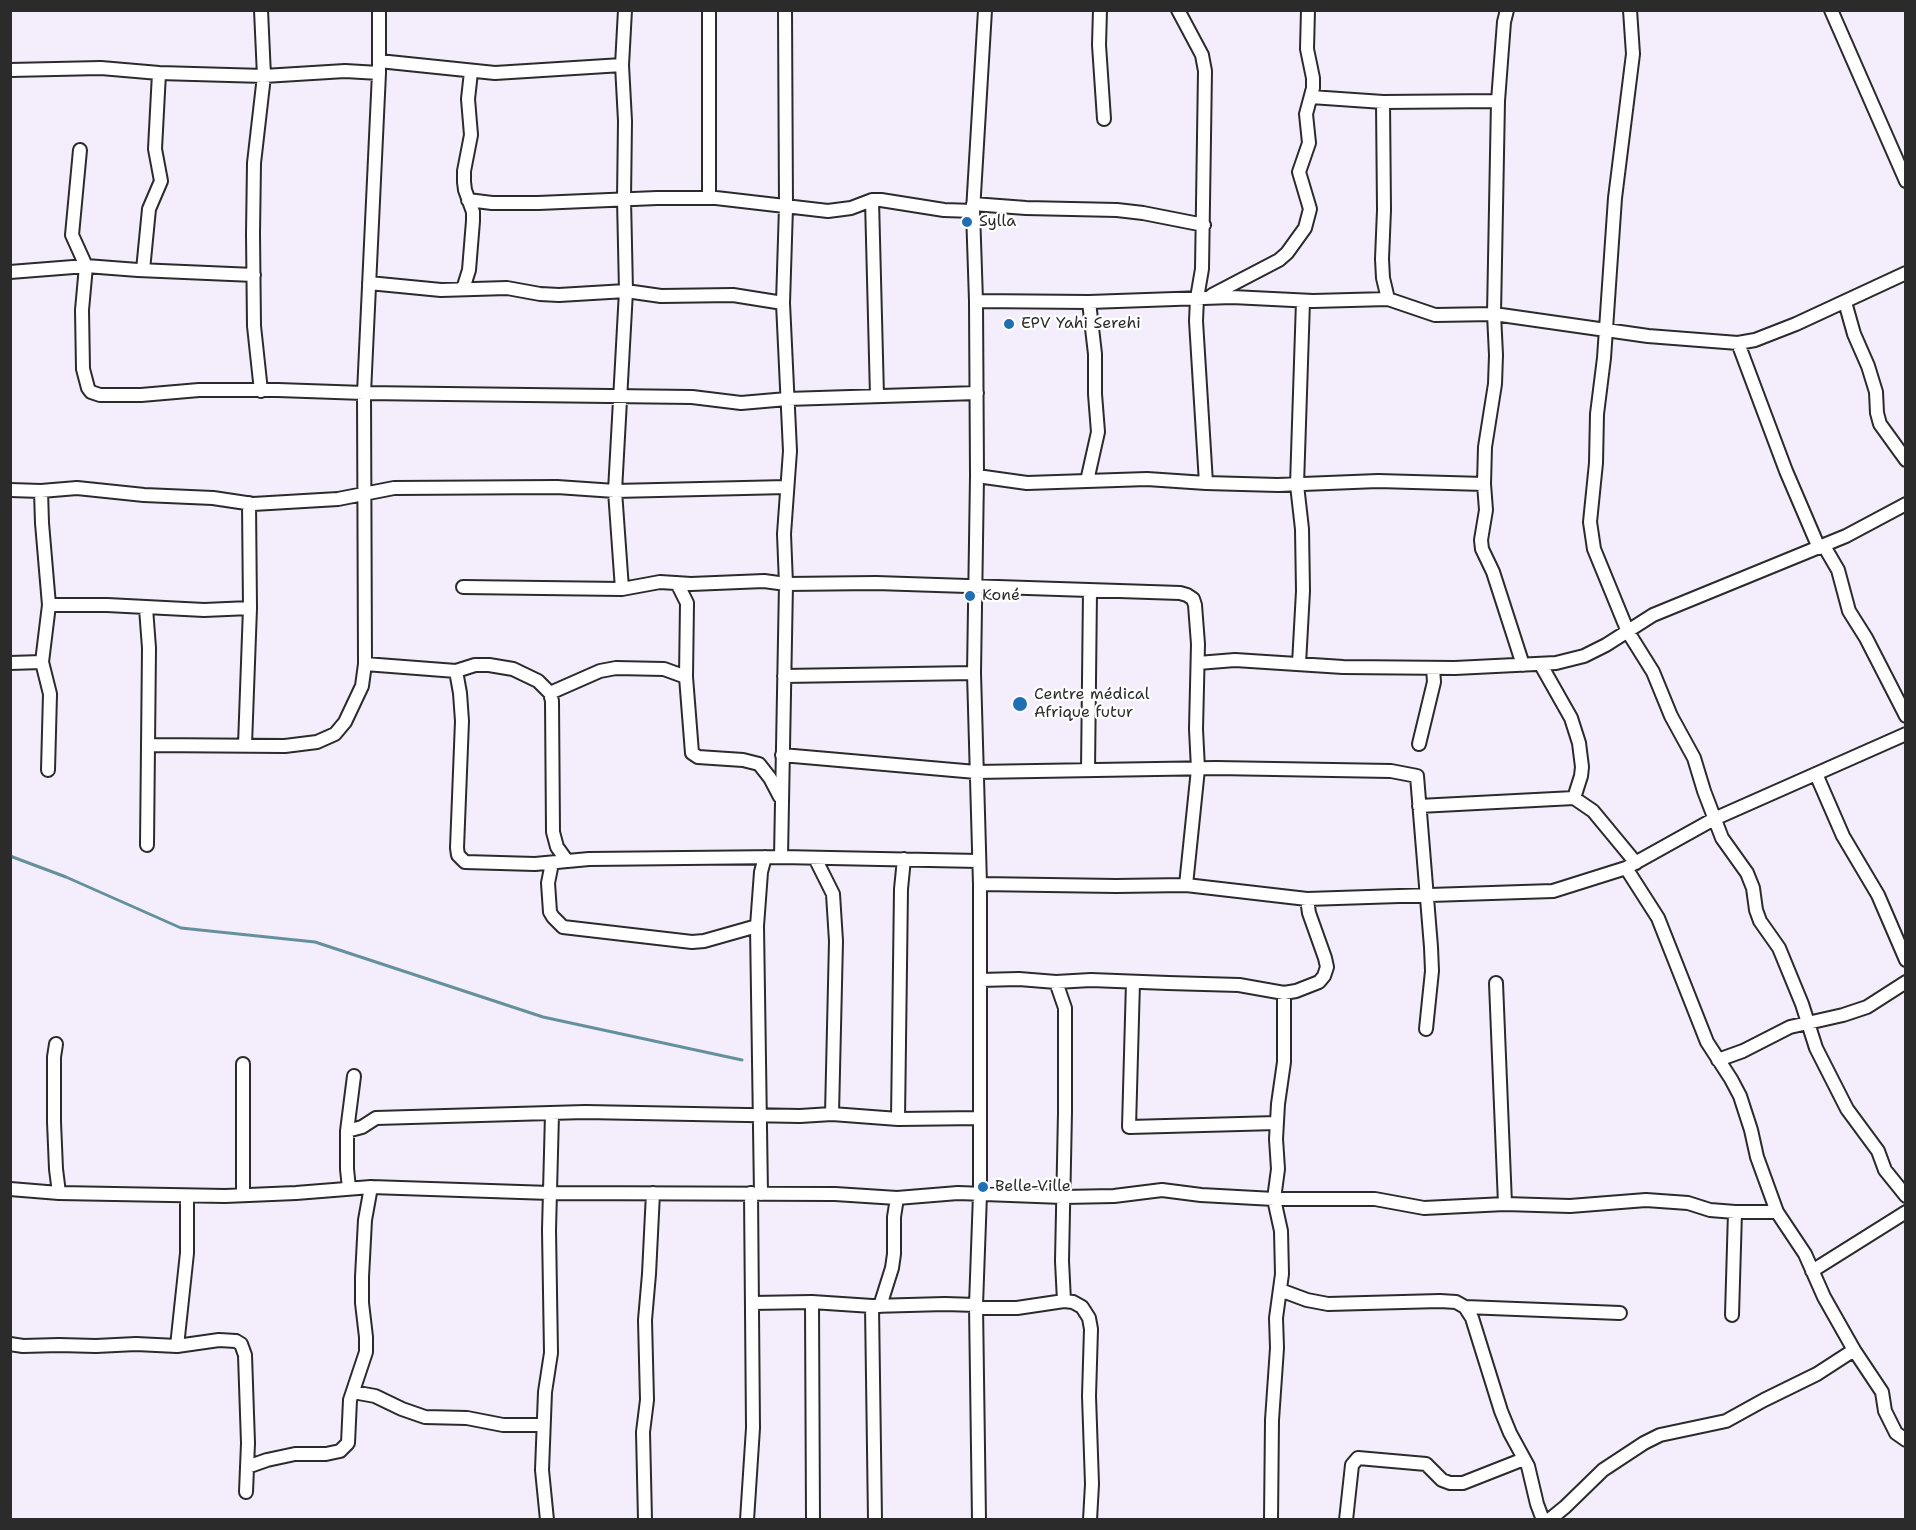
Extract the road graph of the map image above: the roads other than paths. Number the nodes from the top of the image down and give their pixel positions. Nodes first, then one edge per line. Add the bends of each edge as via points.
1 (261, 10) edge
2 (379, 10) edge
3 (625, 10) edge
4 (710, 10) edge
5 (785, 10) edge
6 (985, 10) edge
7 (1100, 10) edge
8 (1178, 10) edge
9 (1308, 10) edge
10 (1508, 10) edge
11 (1630, 10) edge
12 (1831, 10) edge
13 (622, 65) junction
14 (379, 67) junction
15 (10, 70) edge
16 (471, 72) junction
17 (159, 73) junction
18 (264, 76) junction
19 (1311, 97) junction
20 (1498, 101) junction
21 (1383, 102) junction
22 (1104, 120) dead end
23 (80, 150) dead end
24 (1905, 181) edge
25 (709, 198) junction
26 (624, 199) junction
27 (468, 200) junction
28 (872, 200) junction
29 (786, 207) junction
30 (973, 207) junction
31 (1204, 225) junction
32 (86, 266) junction
33 (143, 270) junction
34 (10, 272) edge
35 (1905, 273) edge
36 (254, 275) junction
37 (369, 283) junction
38 (463, 289) junction
39 (626, 291) junction
40 (1202, 298) junction
41 (1388, 299) junction
42 (976, 301) junction
43 (1303, 301) junction
44 (1089, 302) junction
45 (1845, 302) junction
46 (783, 303) junction
47 (1494, 314) junction
48 (1605, 330) junction
49 (1738, 343) junction
50 (261, 391) junction
51 (364, 393) junction
52 (976, 393) junction
53 (877, 396) junction
54 (620, 397) junction
55 (786, 399) junction
56 (1905, 460) edge
57 (977, 476) junction
58 (1088, 481) junction
59 (1206, 483) junction
60 (1484, 484) junction
61 (1298, 485) junction
62 (788, 487) junction
63 (10, 490) edge
64 (41, 491) junction
65 (615, 491) junction
66 (363, 493) junction
67 (249, 503) junction
68 (1905, 504) edge
69 (1821, 547) junction
70 (677, 583) junction
71 (786, 585) junction
72 (463, 587) dead end
73 (975, 587) junction
74 (622, 589) junction
75 (1090, 591) junction
76 (49, 605) junction
77 (146, 608) junction
78 (250, 608) junction
79 (1628, 632) junction
80 (42, 662) junction
81 (10, 663) edge
82 (1198, 663) junction
83 (365, 664) junction
84 (1299, 664) junction
85 (1524, 665) junction
86 (1541, 665) junction
87 (1433, 668) junction
88 (456, 671) junction
89 (974, 673) junction
90 (784, 675) junction
91 (686, 677) junction
92 (550, 693) junction
93 (1905, 716) edge
94 (1905, 734) edge
95 (1419, 744) dead end
96 (149, 745) junction
97 (245, 745) junction
98 (782, 755) junction
99 (1198, 769) junction
100 (48, 770) dead end
101 (1088, 770) junction
102 (976, 772) junction
103 (1816, 774) junction
104 (1574, 798) junction
105 (781, 799) junction
106 (1419, 806) junction
107 (1714, 819) junction
108 (147, 844) dead end
109 (765, 857) junction
110 (781, 857) junction
111 (815, 858) junction
112 (904, 859) junction
113 (567, 861) junction
114 (979, 861) junction
115 (552, 863) junction
116 (1631, 865) junction
117 (980, 884) junction
118 (1186, 885) junction
119 (1427, 896) junction
120 (1306, 899) junction
121 (757, 926) junction
122 (1905, 960) edge
123 (980, 980) junction
124 (1056, 982) junction
125 (1133, 982) junction
126 (1905, 982) edge
127 (1496, 983) dead end
128 (1284, 993) junction
129 (1808, 1022) junction
130 (1426, 1029) dead end
131 (56, 1044) dead end
132 (1719, 1060) junction
133 (243, 1064) dead end
134 (354, 1076) dead end
135 (552, 1114) junction
136 (832, 1114) junction
137 (761, 1116) junction
138 (980, 1118) junction
139 (898, 1119) junction
140 (1277, 1123) junction
141 (347, 1131) junction
142 (371, 1186) junction
143 (349, 1188) junction
144 (10, 1189) edge
145 (59, 1193) junction
146 (550, 1193) junction
147 (653, 1193) junction
148 (756, 1193) junction
149 (243, 1194) junction
150 (980, 1194) junction
151 (187, 1196) junction
152 (1905, 1196) edge
153 (1063, 1197) junction
154 (897, 1198) junction
155 (1274, 1199) junction
156 (1505, 1204) junction
157 (1735, 1212) junction
158 (1777, 1212) junction
159 (1905, 1212) edge
160 (1812, 1271) junction
161 (1280, 1290) junction
162 (1064, 1301) junction
163 (812, 1302) junction
164 (752, 1303) junction
165 (876, 1306) junction
166 (976, 1306) junction
167 (1466, 1307) junction
168 (1620, 1313) dead end
169 (1732, 1315) dead end
170 (10, 1344) edge
171 (177, 1346) junction
172 (1854, 1350) junction
173 (353, 1392) junction
174 (543, 1425) junction
175 (1905, 1440) edge
176 (1524, 1459) junction
177 (247, 1467) junction
178 (246, 1492) dead end
179 (547, 1520) edge
180 (645, 1520) edge
181 (747, 1520) edge
182 (813, 1520) edge
183 (875, 1520) edge
184 (979, 1520) edge
185 (1090, 1520) edge
186 (1271, 1520) edge
187 (1346, 1520) edge
188 (1543, 1520) edge
189 (1549, 1520) edge

1 - 18 street
2 - 14 street
3 - 13 street
4 - 25 street
5 - 29 street
6 - 30 street
7 - 22 street
8 - 31 street via 1202,55 1205,71
9 - 19 street
10 - 20 street
11 - 48 street via 1633,54 1615,198
12 - 24 street
13 - 16 street
13 - 26 street
14 - 16 street
14 - 18 street
14 - 37 street
15 - 17 street via 101,68
16 - 27 street via 471,135 464,171
17 - 18 street
17 - 33 street via 155,149 161,181 149,209
18 - 36 street via 254,163
19 - 21 street
19 - 40 street via 1306,114 1309,143 1299,172 1310,209 1305,228 1279,260
20 - 21 street
20 - 47 street
21 - 41 street via 1382,259
23 - 32 street via 72,235
25 - 26 street
25 - 29 street
26 - 27 street via 538,203
26 - 39 street
27 - 38 street via 473,221 469,270
28 - 29 street via 839,210
28 - 30 street via 944,210
28 - 53 street
29 - 46 street
30 - 31 street via 1117,210
30 - 42 street
31 - 40 street
32 - 33 street
32 - 34 street
32 - 50 street via 83,369 91,392 141,395 199,390
33 - 36 street
35 - 45 street
36 - 50 street via 254,326
37 - 38 street
37 - 51 street
38 - 39 street via 500,288 559,295
39 - 46 street via 660,296 733,295
39 - 54 street
40 - 43 street
40 - 44 street
40 - 59 street via 1196,339
41 - 43 street
41 - 47 street via 1435,315
42 - 44 street
42 - 52 street
43 - 61 street
44 - 58 street via 1098,432
45 - 49 street via 1755,340
45 - 56 street via 1876,392 1880,424
46 - 55 street
47 - 48 street
47 - 60 street via 1495,384 1485,447
48 - 49 street
48 - 79 street via 1590,522 1594,549
49 - 69 street via 1786,471
50 - 51 street
51 - 54 street
51 - 66 street
52 - 53 street
52 - 57 street
53 - 55 street
54 - 55 street via 692,397 741,403
54 - 65 street
55 - 62 street
57 - 58 street via 1027,483
57 - 73 street
58 - 59 street
59 - 61 street
60 - 61 street via 1378,481
60 - 85 street via 1482,549
61 - 84 street via 1303,561
62 - 65 street
62 - 71 street via 784,534
63 - 64 street
64 - 67 street via 77,488
64 - 76 street
65 - 66 street via 557,487 393,488
65 - 74 street
66 - 67 street via 338,499
66 - 83 street
67 - 78 street
68 - 69 street
69 - 79 street via 1653,615
69 - 93 street via 1838,570 1849,611
70 - 71 street via 764,581
70 - 74 street
70 - 91 street via 687,603
71 - 73 street
71 - 90 street
72 - 74 street
73 - 75 street
73 - 89 street
75 - 82 street via 1180,594 1193,599
75 - 101 street
76 - 77 street
76 - 80 street
77 - 78 street
77 - 96 street
78 - 97 street
79 - 86 street via 1584,656
79 - 107 street via 1653,672 1694,758
80 - 81 street
80 - 100 street via 50,694
82 - 84 street via 1235,660
82 - 99 street
83 - 88 street
83 - 97 street via 353,708 335,734 305,745
84 - 87 street
85 - 86 street
85 - 87 street
86 - 104 street via 1571,718 1579,743 1582,767
87 - 95 street via 1434,682
88 - 92 street via 475,665 513,669 538,681
88 - 115 street via 462,721 458,855 465,862
89 - 90 street
89 - 102 street
90 - 98 street
91 - 92 street via 664,669 616,669 600,671
91 - 105 street via 694,756 759,764
92 - 113 street via 553,832 556,847
94 - 103 street
96 - 97 street
96 - 108 street
98 - 102 street
98 - 105 street
99 - 101 street
99 - 106 street via 1391,771 1417,776
99 - 118 street
101 - 102 street
102 - 114 street
103 - 107 street
103 - 122 street via 1844,836 1878,895
104 - 106 street
104 - 116 street via 1593,811
105 - 110 street
106 - 119 street
107 - 116 street
107 - 129 street via 1722,838 1747,873 1760,921 1779,948
109 - 110 street
109 - 113 street
109 - 121 street
110 - 111 street
111 - 112 street
111 - 136 street via 833,894 836,941
112 - 114 street
112 - 139 street
113 - 115 street
114 - 117 street
115 - 121 street via 548,883 550,912 563,927 692,942
116 - 119 street via 1553,891
116 - 132 street via 1658,918 1707,1042
117 - 118 street
117 - 123 street
118 - 120 street
119 - 120 street
119 - 130 street via 1432,971
120 - 128 street via 1327,967 1319,981
121 - 137 street
123 - 124 street
123 - 138 street
124 - 125 street
124 - 153 street via 1065,1008
125 - 128 street via 1239,985
125 - 140 street via 1129,1127
126 - 129 street via 1867,1006
127 - 156 street
128 - 140 street via 1284,1062
129 - 132 street
129 - 152 street via 1816,1048 1847,1109
131 - 145 street via 54,1122
132 - 158 street via 1740,1096
133 - 149 street
134 - 141 street
135 - 137 street
135 - 141 street via 376,1118
135 - 146 street
136 - 137 street
136 - 139 street
137 - 148 street
138 - 139 street
138 - 150 street
140 - 155 street
141 - 143 street
142 - 143 street
142 - 146 street
142 - 173 street via 362,1277 366,1352
143 - 149 street
144 - 145 street
145 - 151 street
146 - 147 street
146 - 174 street via 550,1353
147 - 148 street
147 - 180 street via 645,1320
148 - 154 street
148 - 164 street
149 - 151 street
150 - 153 street
150 - 154 street
150 - 166 street
151 - 171 street via 187,1252
153 - 155 street via 1162,1190
153 - 162 street
154 - 165 street via 892,1268
155 - 156 street via 1375,1199 1424,1208
155 - 161 street via 1283,1249
156 - 157 street via 1570,1206 1646,1200
157 - 158 street
157 - 169 street
158 - 160 street
159 - 160 street
160 - 172 street
161 - 167 street via 1328,1304 1440,1301
161 - 186 street
162 - 166 street via 1017,1308
162 - 185 street via 1082,1307 1091,1329
163 - 164 street
163 - 165 street
163 - 182 street
164 - 181 street via 753,1428
165 - 166 street
165 - 183 street
166 - 184 street
167 - 168 street
167 - 176 street via 1501,1411
170 - 171 street
171 - 177 street via 219,1340 236,1341 243,1348
172 - 175 street via 1882,1392 1896,1433
172 - 189 street via 1817,1374 1726,1421 1660,1435 1644,1443 1603,1470
173 - 174 street via 375,1396 425,1417
173 - 177 street via 348,1443 340,1450 295,1454
174 - 179 street
176 - 187 street via 1450,1484 1426,1464 1358,1458 1352,1465
176 - 188 street
177 - 178 street

